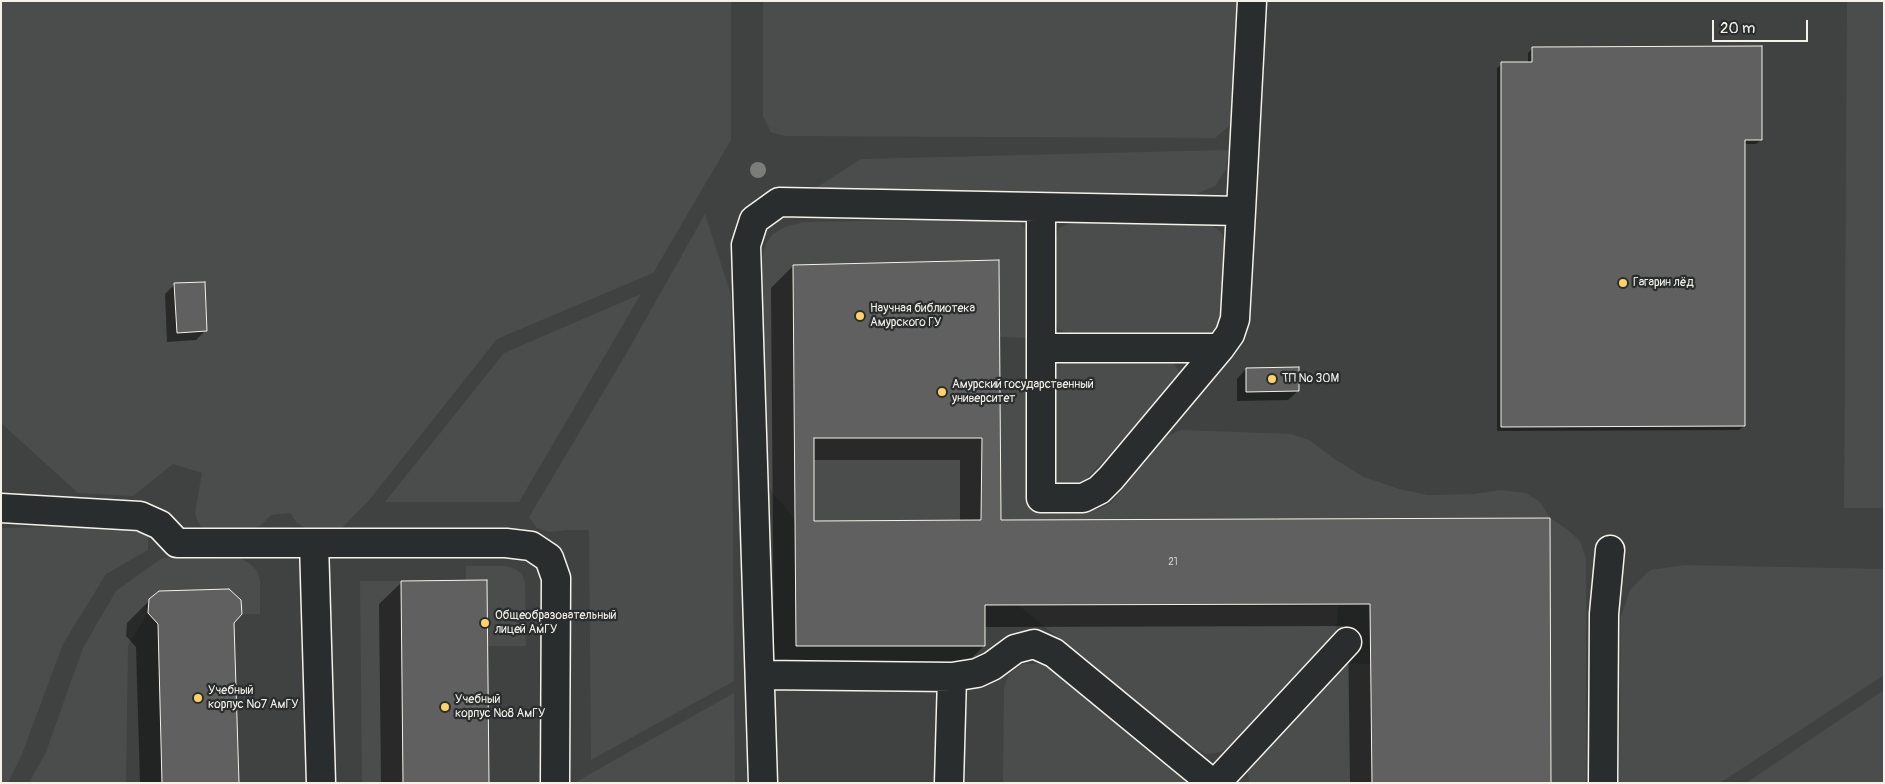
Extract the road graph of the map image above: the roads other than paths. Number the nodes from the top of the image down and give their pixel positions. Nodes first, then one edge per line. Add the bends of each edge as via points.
1 (1252, 1) edge
2 (1041, 208) junction
3 (1240, 211) junction
4 (1041, 348) junction
5 (1220, 348) junction
6 (1, 508) edge
7 (314, 543) junction
8 (1610, 550) dead end
9 (1347, 642) dead end
10 (760, 675) junction
11 (952, 677) junction
12 (321, 783) edge
13 (555, 783) edge
14 (763, 783) edge
15 (949, 783) edge
16 (1212, 783) edge
17 (1216, 783) edge
18 (1603, 783) edge

1 - 3 lane
2 - 3 lane
2 - 4 lane
2 - 10 lane via 779,202 754,220 746,245
3 - 5 lane via 1235,319
4 - 5 lane
4 - 5 lane via 1041,498 1083,498 1099,490 1111,478
6 - 7 lane via 140,516 160,525 177,543
7 - 12 lane
7 - 13 lane via 506,543 531,546 549,558 556,578
8 - 18 lane via 1604,614
9 - 17 lane
10 - 11 lane
10 - 14 lane
11 - 15 lane
11 - 16 lane via 976,673 1015,649 1034,644 1054,653

